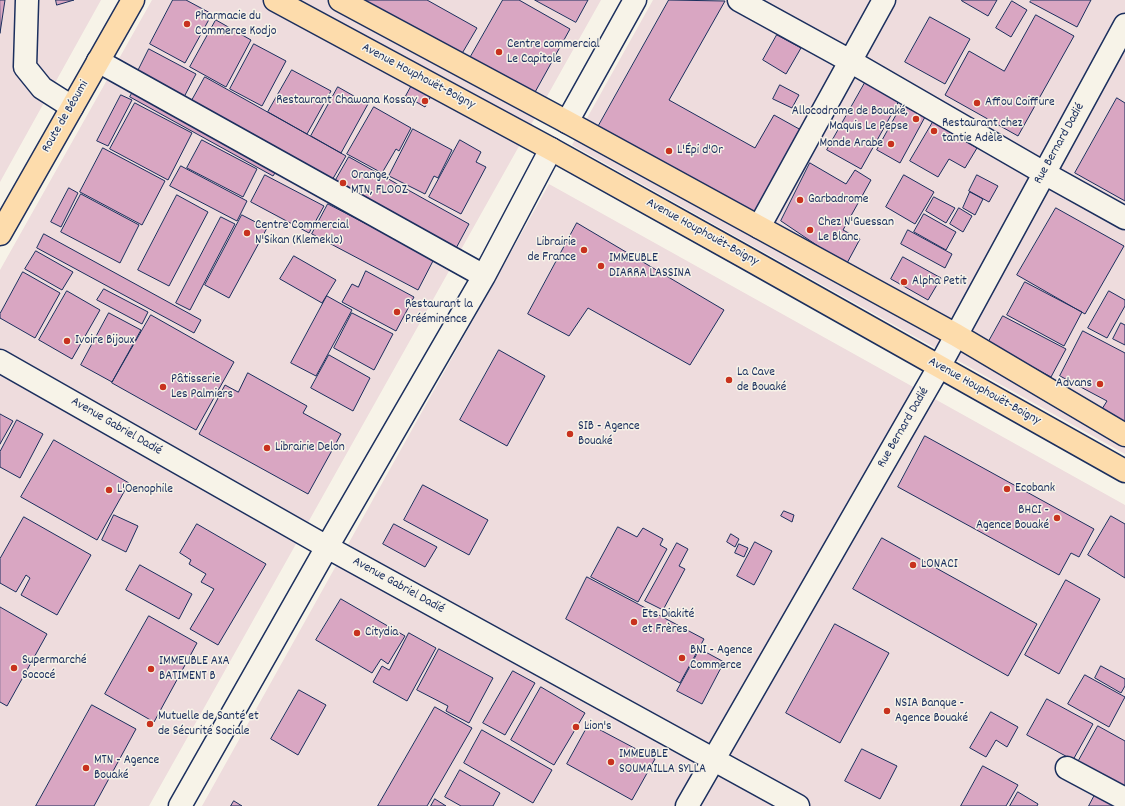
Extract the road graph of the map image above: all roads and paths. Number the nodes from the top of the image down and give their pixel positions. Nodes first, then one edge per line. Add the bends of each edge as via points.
1 (27, 0) edge
2 (133, 0) edge
3 (275, 0) edge
4 (340, 0) edge
5 (635, 0) edge
6 (739, 0) edge
7 (884, 0) edge
8 (1125, 25) edge
9 (98, 61) junction
10 (850, 61) junction
11 (72, 107) junction
12 (567, 122) junction
13 (551, 149) junction
14 (1044, 173) junction
15 (1125, 218) edge
16 (758, 227) junction
17 (0, 234) edge
18 (484, 276) junction
19 (956, 335) junction
20 (0, 361) edge
21 (939, 367) junction
22 (1125, 435) edge
23 (1125, 471) edge
24 (327, 547) junction
25 (714, 759) junction
26 (1067, 768) dead end
27 (1125, 799) edge
28 (180, 806) edge
29 (687, 806) edge
30 (798, 806) edge

1 - 11 street via 25,67 42,88
2 - 9 main road, Route de Béoumi
3 - 13 main road, Avenue Houphouët-Boigny
4 - 12 main road
5 - 12 street
6 - 10 street
7 - 10 street
8 - 14 street, Rue Bernard Dadié
9 - 11 main road, Route de Béoumi
9 - 18 street
10 - 14 street
10 - 16 street
11 - 17 main road, Route de Béoumi
12 - 16 main road
13 - 18 street
13 - 21 main road, Avenue Houphouët-Boigny
14 - 15 street
14 - 19 street, Rue Bernard Dadié
16 - 19 main road
18 - 24 street
19 - 21 street, Rue Bernard Dadié
19 - 22 main road
20 - 24 street, Avenue Gabriel Dadié
21 - 23 main road, Avenue Houphouët-Boigny
21 - 25 street, Rue Bernard Dadié
24 - 25 street, Avenue Gabriel Dadié
24 - 28 street
25 - 29 street, Rue Bernard Dadié
25 - 30 street, Avenue Gabriel Dadié
26 - 27 street

